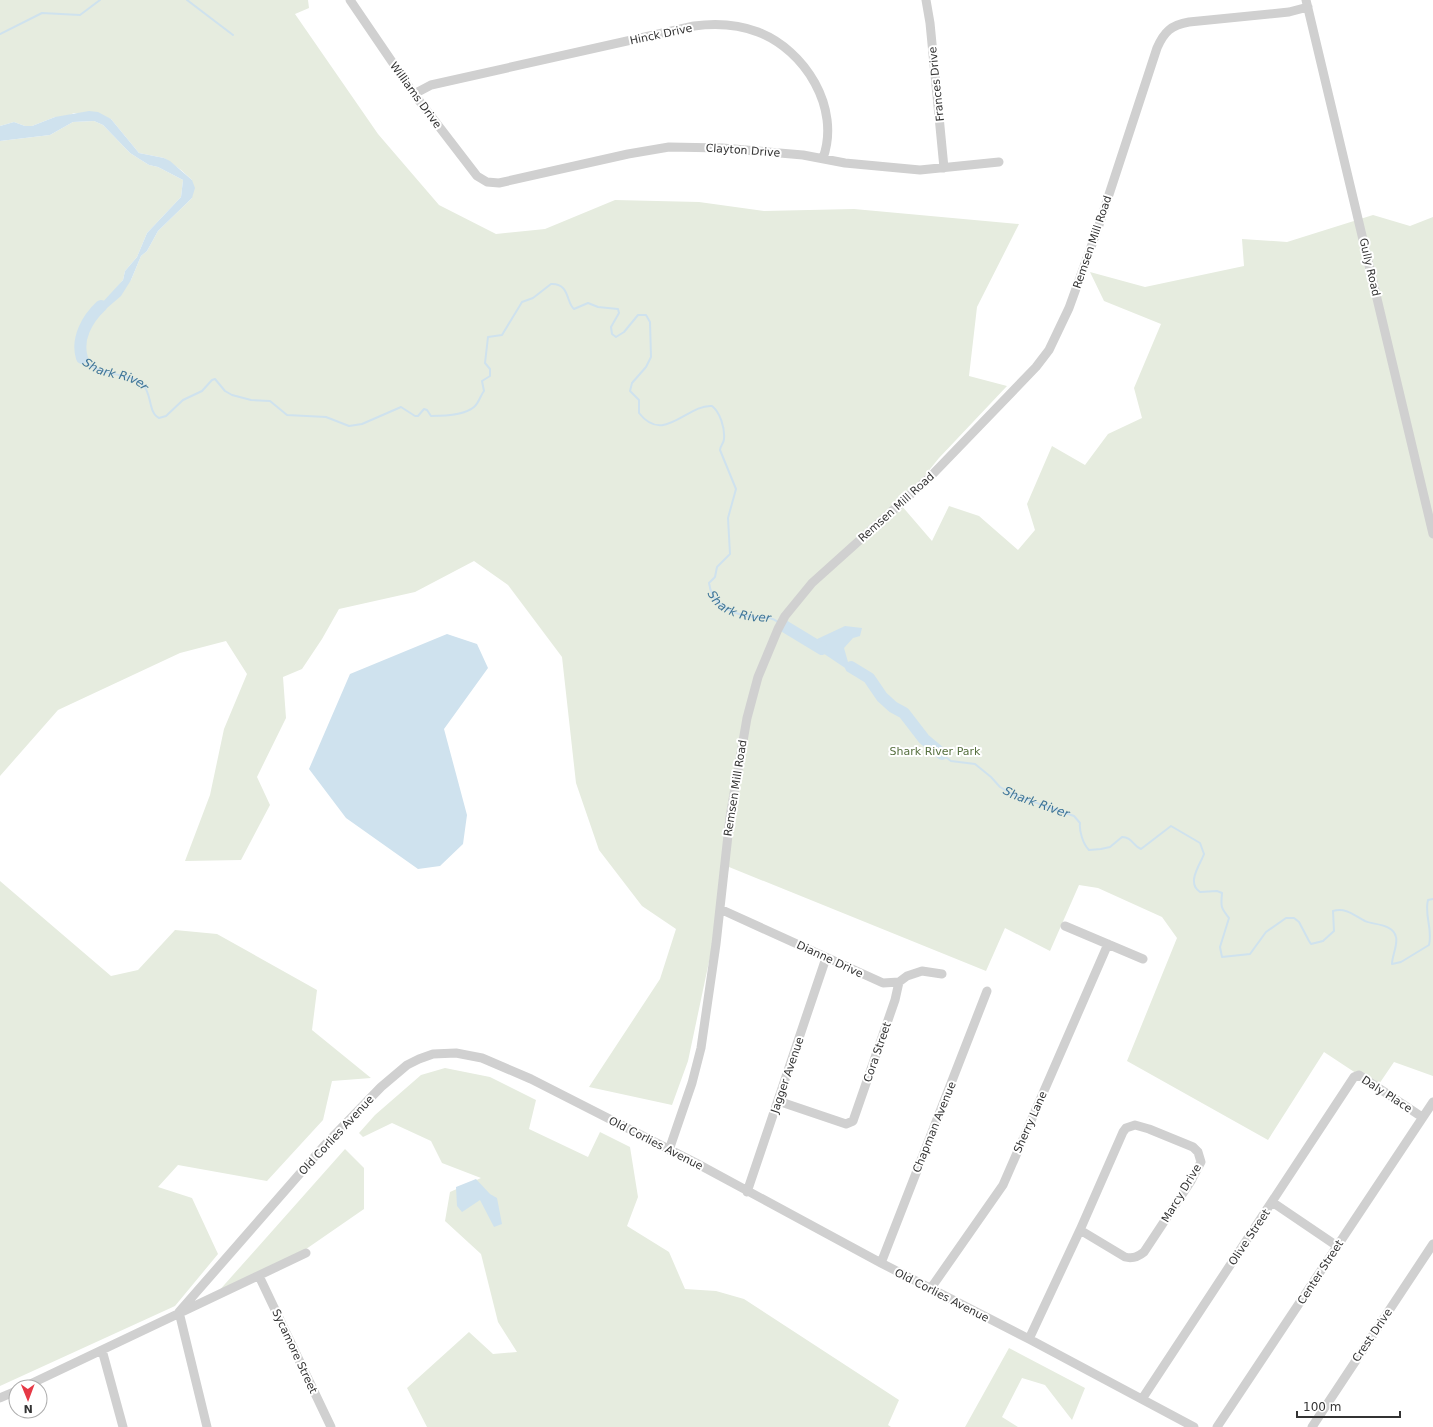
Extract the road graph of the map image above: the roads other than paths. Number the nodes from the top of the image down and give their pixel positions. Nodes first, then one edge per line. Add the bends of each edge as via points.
1 (350, 0) edge
2 (926, 0) edge
3 (1307, 3) edge
4 (414, 94) junction
5 (823, 158) junction
6 (999, 162) dead end
7 (944, 168) junction
8 (490, 183) joint
9 (1433, 534) edge
10 (720, 909) junction
11 (1065, 926) dead end
12 (1108, 944) junction
13 (826, 958) junction
14 (1143, 959) dead end
15 (942, 974) dead end
16 (899, 982) junction
17 (987, 991) dead end
18 (1356, 1076) joint
19 (778, 1101) junction
20 (1433, 1102) edge
21 (1422, 1117) junction
22 (669, 1150) junction
23 (746, 1192) junction
24 (1272, 1202) junction
25 (1080, 1230) junction
26 (1433, 1244) edge
27 (1337, 1246) junction
28 (306, 1253) dead end
29 (881, 1263) junction
30 (259, 1276) junction
31 (931, 1288) junction
32 (179, 1312) junction
33 (1029, 1339) junction
34 (102, 1350) junction
35 (41, 1379) edge
36 (1142, 1399) junction
37 (123, 1427) edge
38 (207, 1427) edge
39 (331, 1427) edge
40 (1194, 1427) edge
41 (1216, 1427) edge
42 (1312, 1427) edge

1 - 4 street, Williams Drive
2 - 7 street, Frances Drive
3 - 9 street, Gully Road
3 - 10 street, Remsen Mill Road via 1288,12 1189,22 1168,30 1157,48 1069,308 1049,350 1036,367 930,477 820,575 785,616 758,677 747,718 729,824
4 - 5 street, Hinck Drive via 431,85 694,26 735,26 758,32 777,42 795,56 809,74 820,94 826,118 827,148
4 - 8 street, Williams Drive via 478,176
5 - 7 street, Clayton Drive via 884,168
5 - 8 street, Clayton Drive via 737,149 669,147
6 - 7 street, Clayton Drive
10 - 13 street, Dianne Drive
10 - 22 street, Remsen Mill Road via 701,1048
11 - 12 street
12 - 14 street
12 - 31 street, Sherry Lane via 1003,1185
13 - 16 street, Dianne Drive via 883,983
13 - 19 street, Jagger Avenue
15 - 16 street via 916,972
16 - 19 street, Cora Street via 853,1121 846,1124
17 - 29 street, Chapman Avenue
18 - 21 street, Daly Place via 1359,1075
18 - 24 street, Olive Street
19 - 23 street, Jagger Avenue
20 - 21 street, Daly Place
21 - 27 street, Center Street
22 - 23 street, Old Corlies Avenue
22 - 32 street, Old Corlies Avenue via 504,1066 456,1053 425,1056 413,1061 394,1075 358,1110
23 - 29 street, Old Corlies Avenue
24 - 27 street
24 - 36 street, Olive Street
25 - 25 street, Marcy Drive via 1126,1128 1140,1126 1193,1147 1198,1152 1201,1157 1200,1166 1139,1256 1125,1257
25 - 33 street, Marcy Drive
26 - 42 street, Crest Drive
27 - 41 street, Center Street
28 - 30 street, Old Corlies Avenue
29 - 31 street, Old Corlies Avenue
30 - 32 street, Old Corlies Avenue
30 - 39 street, Sycamore Street
31 - 33 street, Old Corlies Avenue
32 - 34 street, Old Corlies Avenue
32 - 38 street
33 - 36 street, Old Corlies Avenue
34 - 35 street, Old Corlies Avenue
34 - 37 street
36 - 40 street, Old Corlies Avenue

